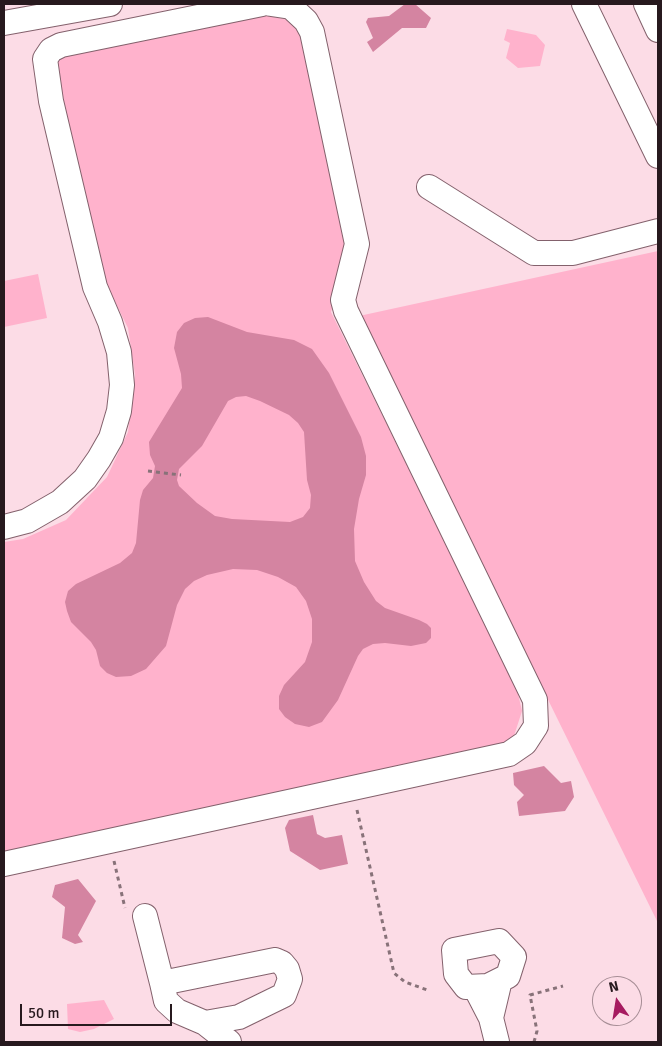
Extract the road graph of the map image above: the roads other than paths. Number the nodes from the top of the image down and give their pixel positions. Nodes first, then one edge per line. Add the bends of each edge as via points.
1 (110, 4) edge
2 (262, 4) edge
3 (271, 4) edge
4 (584, 4) edge
5 (646, 4) edge
6 (4, 23) edge
7 (658, 30) edge
8 (658, 156) edge
9 (429, 187) dead end
10 (658, 231) edge
11 (4, 527) edge
12 (4, 864) edge
13 (143, 915) road end
14 (500, 980) junction
15 (167, 982) junction
16 (475, 987) junction
17 (239, 1017) junction
18 (492, 1018) junction
19 (205, 1024) junction
20 (229, 1042) edge
21 (240, 1042) edge
22 (497, 1042) edge

1 - 6 street
2 - 11 street via 61,45 45,58 51,101 94,287 119,352 122,385 111,438 85,479 60,502 27,521
3 - 12 street via 291,7 312,32 357,244 343,300 346,311 535,700 537,714 533,731 525,743 509,754
4 - 8 street
5 - 7 street
9 - 10 street via 534,253 573,253
13 - 15 street
14 - 16 street via 488,986
14 - 16 street via 508,976 514,957 499,941 454,950 456,974 466,987
14 - 18 street
15 - 17 street via 275,960 282,963 290,979 284,995
15 - 19 street via 166,1001 177,1012
16 - 18 street
17 - 19 street
17 - 21 street
18 - 22 street
19 - 20 street

